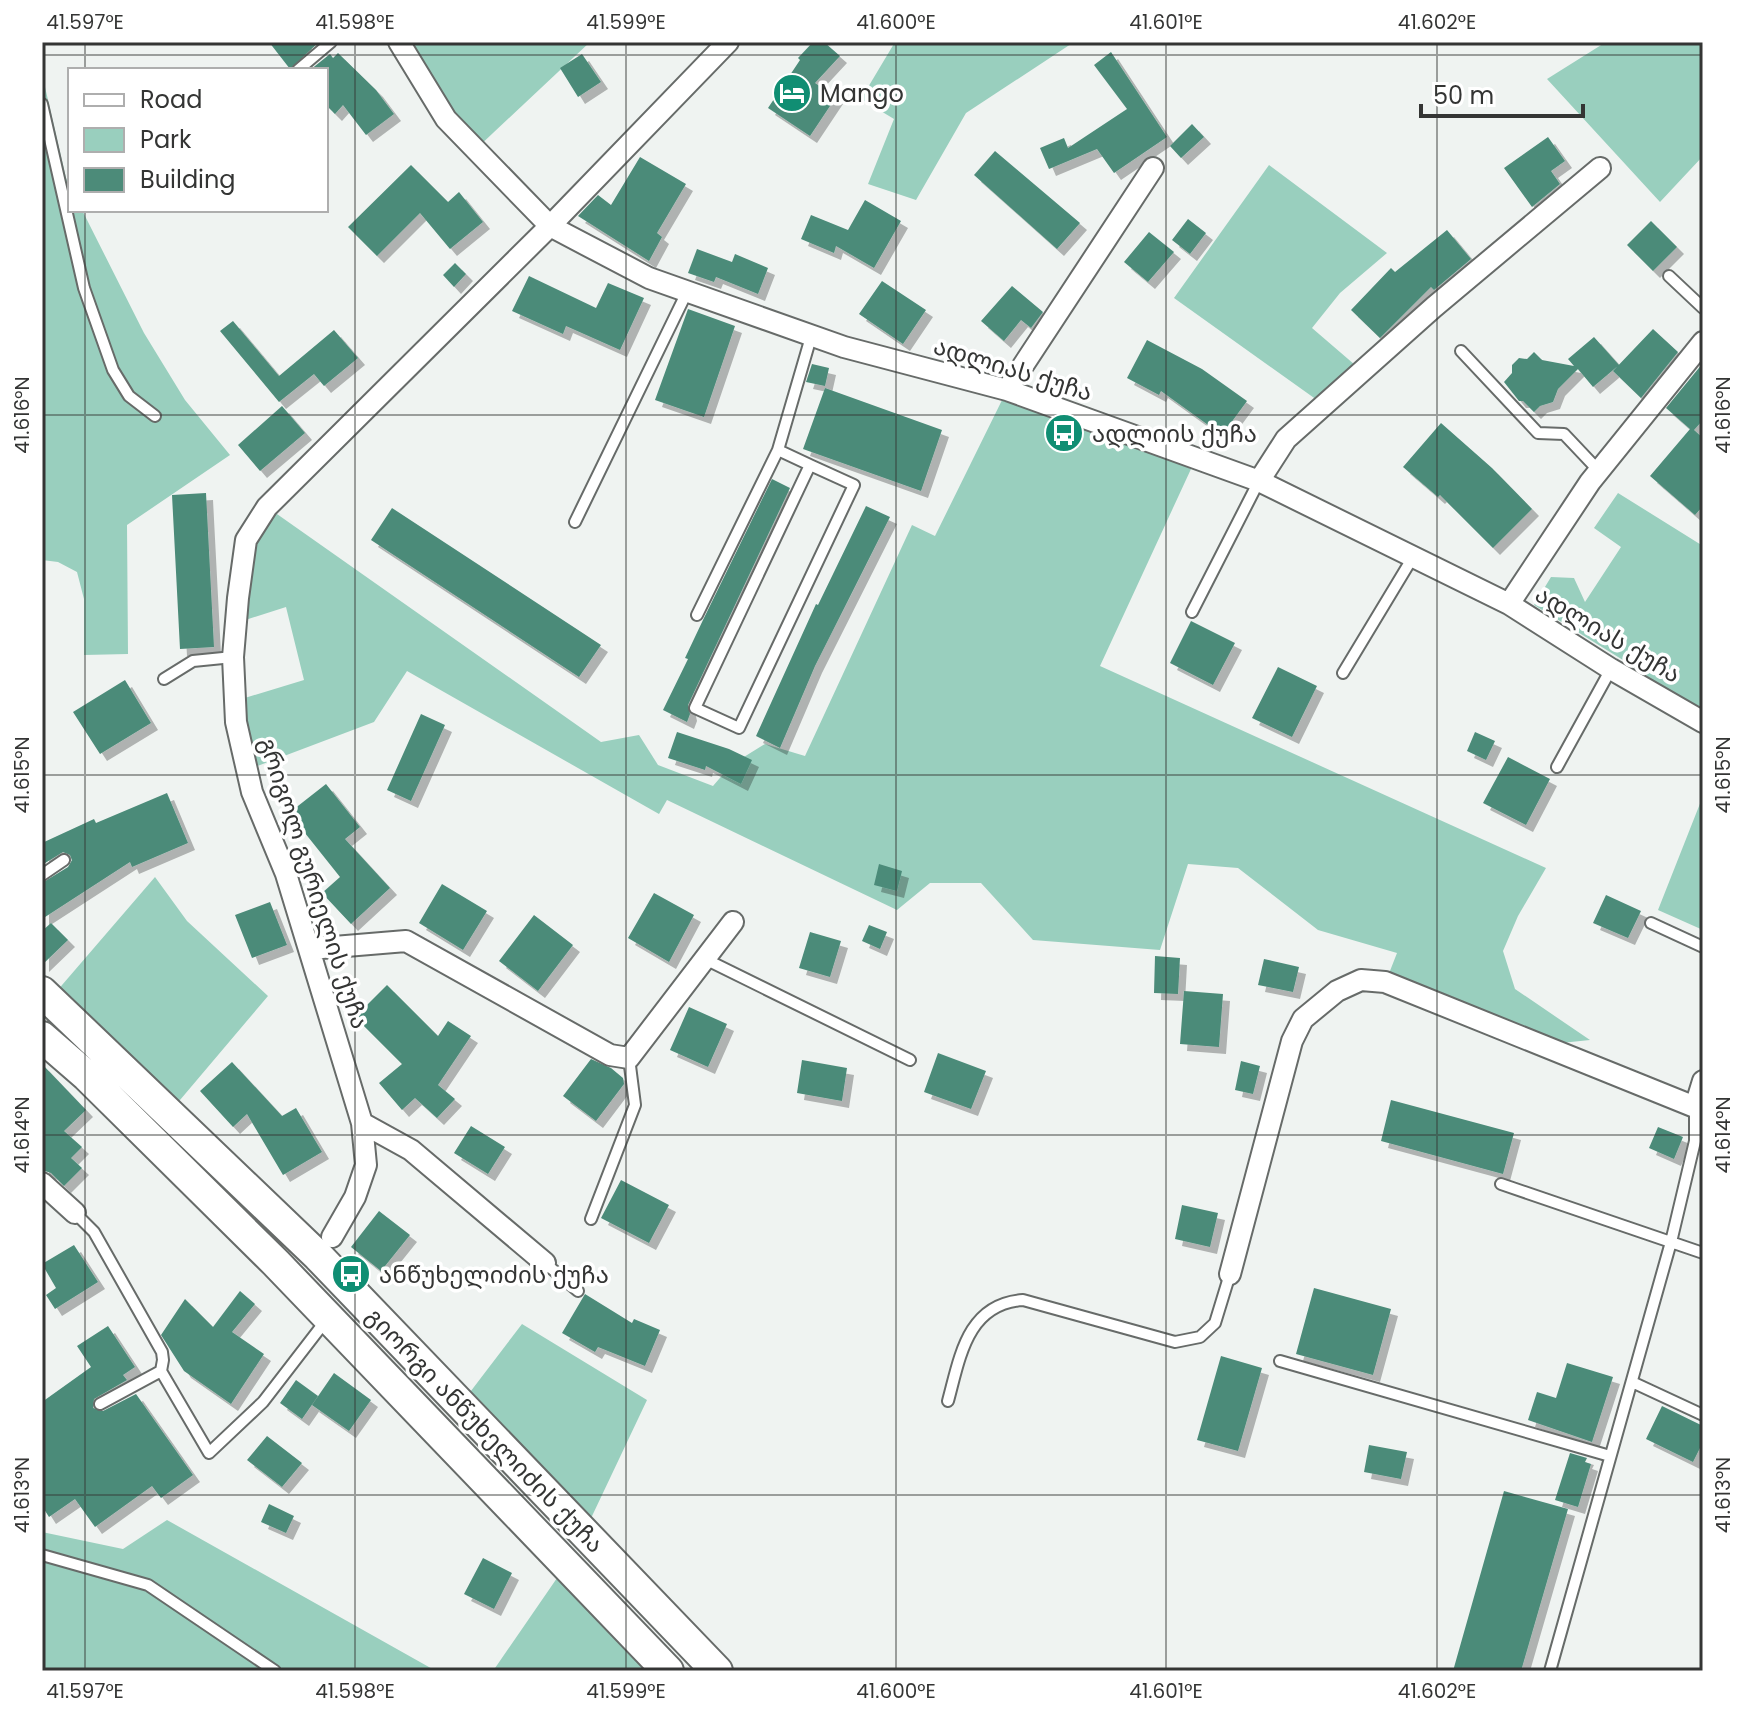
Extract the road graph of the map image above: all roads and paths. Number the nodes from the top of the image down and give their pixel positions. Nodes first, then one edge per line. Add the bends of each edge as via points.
1 (331, 42) edge
2 (399, 42) edge
3 (728, 42) edge
4 (300, 68) edge
5 (42, 104) edge
6 (1153, 168) dead end
7 (1600, 168) dead end
8 (550, 226) junction
9 (1669, 276) dead end
10 (687, 292) junction
11 (1703, 308) edge
12 (811, 337) junction
13 (1703, 342) edge
14 (1461, 351) dead end
15 (1007, 390) junction
16 (155, 416) dead end
17 (778, 450) junction
18 (810, 465) junction
19 (1599, 471) junction
20 (1259, 481) junction
21 (575, 522) dead end
22 (1413, 557) junction
23 (1509, 604) junction
24 (1192, 612) dead end
25 (697, 615) dead end
26 (233, 657) junction
27 (1611, 669) junction
28 (1343, 673) dead end
29 (164, 679) dead end
30 (1703, 722) edge
31 (1557, 767) dead end
32 (64, 860) dead end
33 (42, 875) edge
34 (733, 922) dead end
35 (1651, 923) dead end
36 (1703, 947) edge
37 (310, 949) junction
38 (705, 959) junction
39 (42, 992) edge
40 (42, 1037) edge
41 (629, 1058) junction
42 (910, 1060) dead end
43 (1703, 1081) edge
44 (1695, 1107) junction
45 (362, 1123) junction
46 (42, 1183) edge
47 (1501, 1184) dead end
48 (75, 1213) joint
49 (591, 1219) dead end
50 (332, 1237) dead end
51 (1671, 1242) junction
52 (1703, 1253) edge
53 (545, 1263) joint
54 (1230, 1274) joint
55 (578, 1291) dead end
56 (329, 1317) junction
57 (1280, 1361) dead end
58 (161, 1371) junction
59 (1632, 1382) junction
60 (948, 1401) dead end
61 (100, 1404) dead end
62 (1703, 1415) edge
63 (1610, 1456) junction
64 (42, 1555) edge
65 (275, 1671) edge
66 (668, 1671) edge
67 (717, 1671) edge
68 (1550, 1671) edge

1 - 4 lane
2 - 8 street, ადლიას ქუჩა via 446,119
3 - 8 street, გრიგოლ გურიელის ქუჩა
5 - 16 lane via 84,288 113,370 129,396
6 - 15 street
7 - 20 street via 1286,439
8 - 10 street, ადლიას ქუჩა
8 - 26 street, გრიგოლ გურიელის ქუჩა via 267,507 246,540
9 - 11 lane
10 - 12 street, ადლიას ქუჩა
10 - 21 lane
12 - 15 street, ადლიას ქუჩა
12 - 17 lane
13 - 19 street
14 - 19 lane via 1538,433 1564,434
15 - 20 street, ადლიას ქუჩა
17 - 18 lane
17 - 25 lane
18 - 18 lane via 854,485 739,728 695,708
19 - 23 street
20 - 22 street, ადლიას ქუჩა
20 - 24 lane
22 - 23 street, ადლიას ქუჩა
22 - 28 lane
23 - 27 street, ადლიას ქუჩა
26 - 29 lane via 193,661
26 - 37 street, გრიგოლ გურიელის ქუჩა via 236,722 252,792
27 - 30 street, ადლიას ქუჩა
27 - 31 lane
32 - 33 lane
34 - 38 street
35 - 36 lane
37 - 41 street via 406,941 610,1055
37 - 45 street, გრიგოლ გურიელის ქუჩა
38 - 41 street
38 - 42 lane
39 - 67 main road, გიორგი ანწუხელიძის ქუჩა via 318,1256
40 - 56 main road, გიორგი ანწუხელიძის ქუჩა
41 - 49 lane via 635,1105
43 - 44 street
44 - 51 lane via 1695,1141
44 - 54 street via 1385,982 1361,980 1318,1005 1292,1041
45 - 50 street, გრიგოლ გურიელის ქუჩა via 366,1165
45 - 53 street via 411,1150
46 - 48 street
47 - 51 lane
48 - 58 lane via 94,1232 162,1352
51 - 52 lane
51 - 59 lane
53 - 55 lane
54 - 60 lane via 1215,1323 1200,1337 1175,1342 1023,1300 1009,1301 988,1311 969,1331
56 - 58 lane via 263,1402 209,1453
56 - 66 main road, გიორგი ანწუხელიძის ქუჩა
57 - 63 lane
58 - 61 lane
59 - 62 lane
59 - 63 lane
63 - 68 lane
64 - 65 lane via 148,1585

